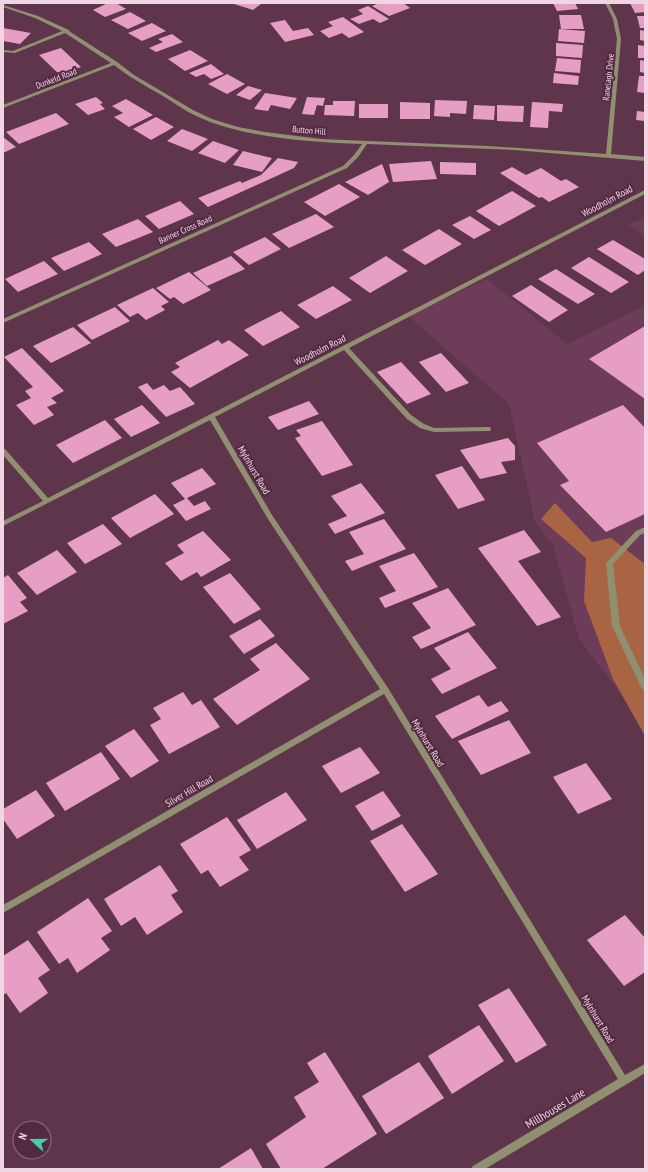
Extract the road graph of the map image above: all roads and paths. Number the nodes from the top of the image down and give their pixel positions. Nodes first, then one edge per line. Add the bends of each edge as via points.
1 (607, 3) edge
2 (3, 6) edge
3 (67, 31) junction
4 (3, 51) edge
5 (115, 64) junction
6 (3, 107) edge
7 (366, 142) junction
8 (608, 155) junction
9 (645, 159) edge
10 (645, 192) edge
11 (3, 321) edge
12 (346, 348) junction
13 (212, 417) junction
14 (488, 429) dead end
15 (3, 451) edge
16 (47, 501) junction
17 (3, 524) edge
18 (645, 530) edge
19 (645, 687) edge
20 (385, 690) junction
21 (3, 909) edge
22 (645, 1068) edge
23 (624, 1081) junction
24 (476, 1169) edge

1 - 8 street, Ranelagh Drive via 615,19 619,39
2 - 3 street, Button Hill
3 - 4 street via 13,52
3 - 5 street, Button Hill
5 - 6 street, Dunkeld Road
5 - 7 street, Button Hill via 186,108 227,125 294,137
7 - 8 street, Button Hill
7 - 11 street, Banner Cross Road via 345,167
8 - 9 street, Button Hill
10 - 12 street, Woodholm Road
12 - 13 street, Woodholm Road
12 - 14 street via 409,417 422,426 434,430
13 - 16 street, Woodholm Road
13 - 20 street, Mylnhurst Road via 270,517
15 - 16 street
16 - 17 street, Woodholm Road
18 - 19 street via 638,533 609,563 616,626
20 - 21 street, Silver Hill Road
20 - 23 street, Mylnhurst Road
22 - 23 street, Millhouses Lane
23 - 24 street, Millhouses Lane

